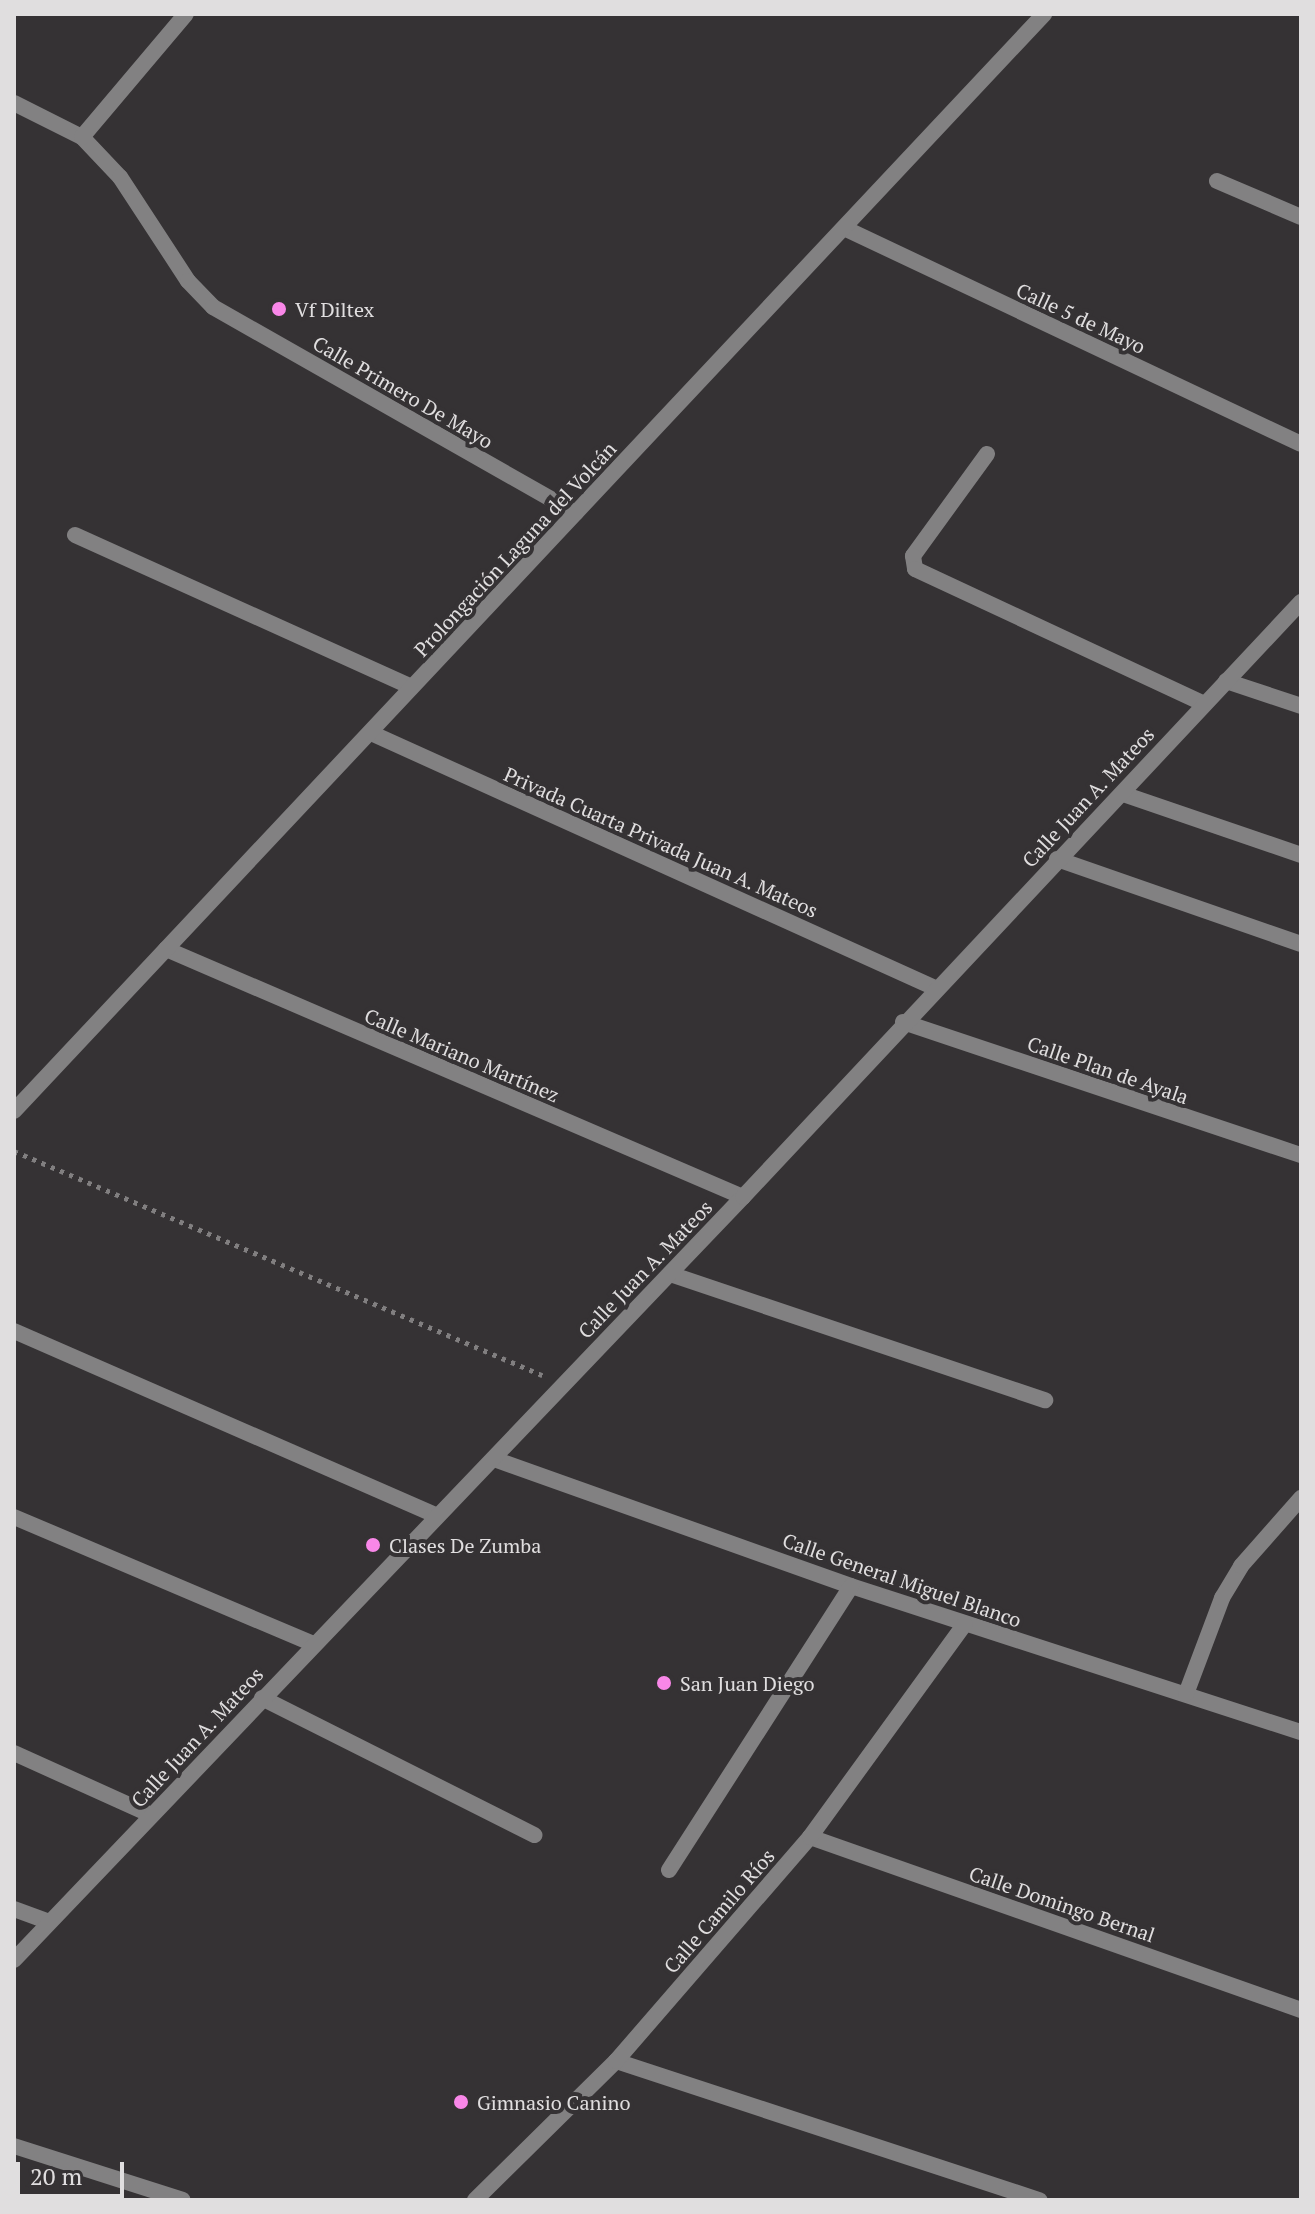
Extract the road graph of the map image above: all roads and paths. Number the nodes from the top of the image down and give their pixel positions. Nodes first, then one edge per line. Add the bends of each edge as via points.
1 (186, 14) edge
2 (1044, 14) edge
3 (14, 103) edge
4 (82, 137) junction
5 (1217, 181) dead end
6 (1301, 217) edge
7 (844, 228) junction
8 (1301, 444) edge
9 (987, 454) dead end
10 (576, 513) junction
11 (75, 535) dead end
12 (1301, 602) edge
13 (1226, 681) junction
14 (411, 687) junction
15 (1202, 703) junction
16 (1301, 706) edge
17 (371, 733) junction
18 (1123, 794) junction
19 (1301, 855) edge
20 (1057, 859) junction
21 (1301, 944) edge
22 (166, 949) junction
23 (935, 988) junction
24 (903, 1022) junction
25 (14, 1111) edge
26 (14, 1151) edge
27 (1301, 1155) edge
28 (743, 1197) junction
29 (670, 1274) junction
30 (14, 1331) edge
31 (561, 1383) junction
32 (1045, 1400) dead end
33 (494, 1459) junction
34 (1301, 1498) edge
35 (436, 1515) junction
36 (14, 1517) edge
37 (851, 1586) junction
38 (965, 1624) junction
39 (313, 1644) junction
40 (1186, 1694) junction
41 (262, 1698) junction
42 (1301, 1732) edge
43 (14, 1753) edge
44 (151, 1815) junction
45 (534, 1835) dead end
46 (810, 1837) junction
47 (669, 1870) dead end
48 (14, 1909) edge
49 (49, 1922) junction
50 (14, 1960) edge
51 (1301, 2010) edge
52 (616, 2061) junction
53 (14, 2146) edge
54 (183, 2200) edge
55 (475, 2200) edge
56 (1040, 2200) edge

1 - 4 street
2 - 7 street, Prolongación Laguna del Volcán
3 - 4 street, Calle Primero De Mayo
4 - 10 street, Calle Primero De Mayo via 120,177 188,281 213,307
5 - 6 street
7 - 8 street, Calle 5 de Mayo
7 - 10 street, Prolongación Laguna del Volcán
9 - 15 street via 913,556 915,569
10 - 14 street, Prolongación Laguna del Volcán
11 - 14 street
12 - 13 street, Calle Juan A. Mateos
13 - 15 street, Calle Juan A. Mateos
13 - 16 street
14 - 17 street, Prolongación Laguna del Volcán
15 - 18 street, Calle Juan A. Mateos
17 - 22 street, Prolongación Laguna del Volcán
17 - 23 street, Privada Cuarta Privada Juan A. Mateos
18 - 19 street
18 - 20 street, Calle Juan A. Mateos
20 - 21 street
20 - 23 street, Calle Juan A. Mateos
22 - 25 street, Prolongación Laguna del Volcán
22 - 28 street, Calle Mariano Martínez
23 - 24 street, Calle Juan A. Mateos
24 - 27 street, Calle Plan de Ayala
24 - 28 street, Calle Juan A. Mateos
26 - 31 path
28 - 29 street, Calle Juan A. Mateos
29 - 31 street, Calle Juan A. Mateos
29 - 32 street
30 - 35 street
31 - 33 street, Calle Juan A. Mateos
33 - 35 street, Calle Juan A. Mateos
33 - 37 street, Calle General Miguel Blanco
34 - 40 street via 1241,1566 1222,1598
35 - 39 street, Calle Juan A. Mateos
36 - 39 street
37 - 38 street, Calle General Miguel Blanco
37 - 47 street
38 - 40 street, Calle General Miguel Blanco
38 - 46 street, Calle Camilo Ríos
39 - 41 street, Calle Juan A. Mateos
40 - 42 street, Calle General Miguel Blanco
41 - 44 street, Calle Juan A. Mateos
41 - 45 street
43 - 44 street
44 - 49 street, Calle Juan A. Mateos
46 - 51 street, Calle Domingo Bernal
46 - 52 street, Calle Camilo Ríos
48 - 49 street
49 - 50 street, Calle Juan A. Mateos
52 - 55 street, Calle Camilo Ríos
52 - 56 street
53 - 54 street

